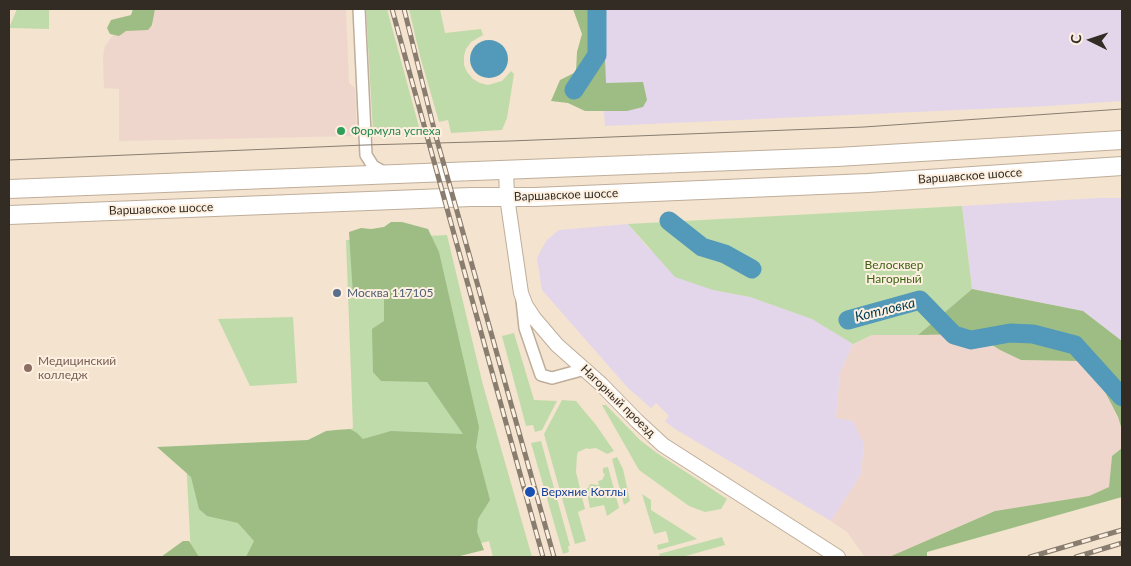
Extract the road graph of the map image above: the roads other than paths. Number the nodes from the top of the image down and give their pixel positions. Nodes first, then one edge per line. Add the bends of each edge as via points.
1 (358, 9) edge
2 (1122, 140) edge
3 (366, 155) junction
4 (1122, 166) edge
5 (506, 170) junction
6 (387, 174) junction
7 (347, 176) junction
8 (9, 188) edge
9 (507, 197) junction
10 (9, 215) edge
11 (521, 293) junction
12 (585, 368) junction
13 (838, 557) edge

1 - 3 street
2 - 5 main road, Варшавское шоссе via 836,157
3 - 6 street via 373,166
3 - 7 street via 361,166
4 - 9 main road, Варшавское шоссе via 868,183
5 - 6 main road, Варшавское шоссе
5 - 9 street, Нагорный проезд
6 - 7 main road, Варшавское шоссе
7 - 8 main road, Варшавское шоссе
9 - 10 main road, Варшавское шоссе
9 - 11 street, Нагорный проезд
11 - 12 street, Нагорный проезд via 534,318 557,345
11 - 12 street via 525,328 541,374 552,378
12 - 13 street, Нагорный проезд via 663,444

